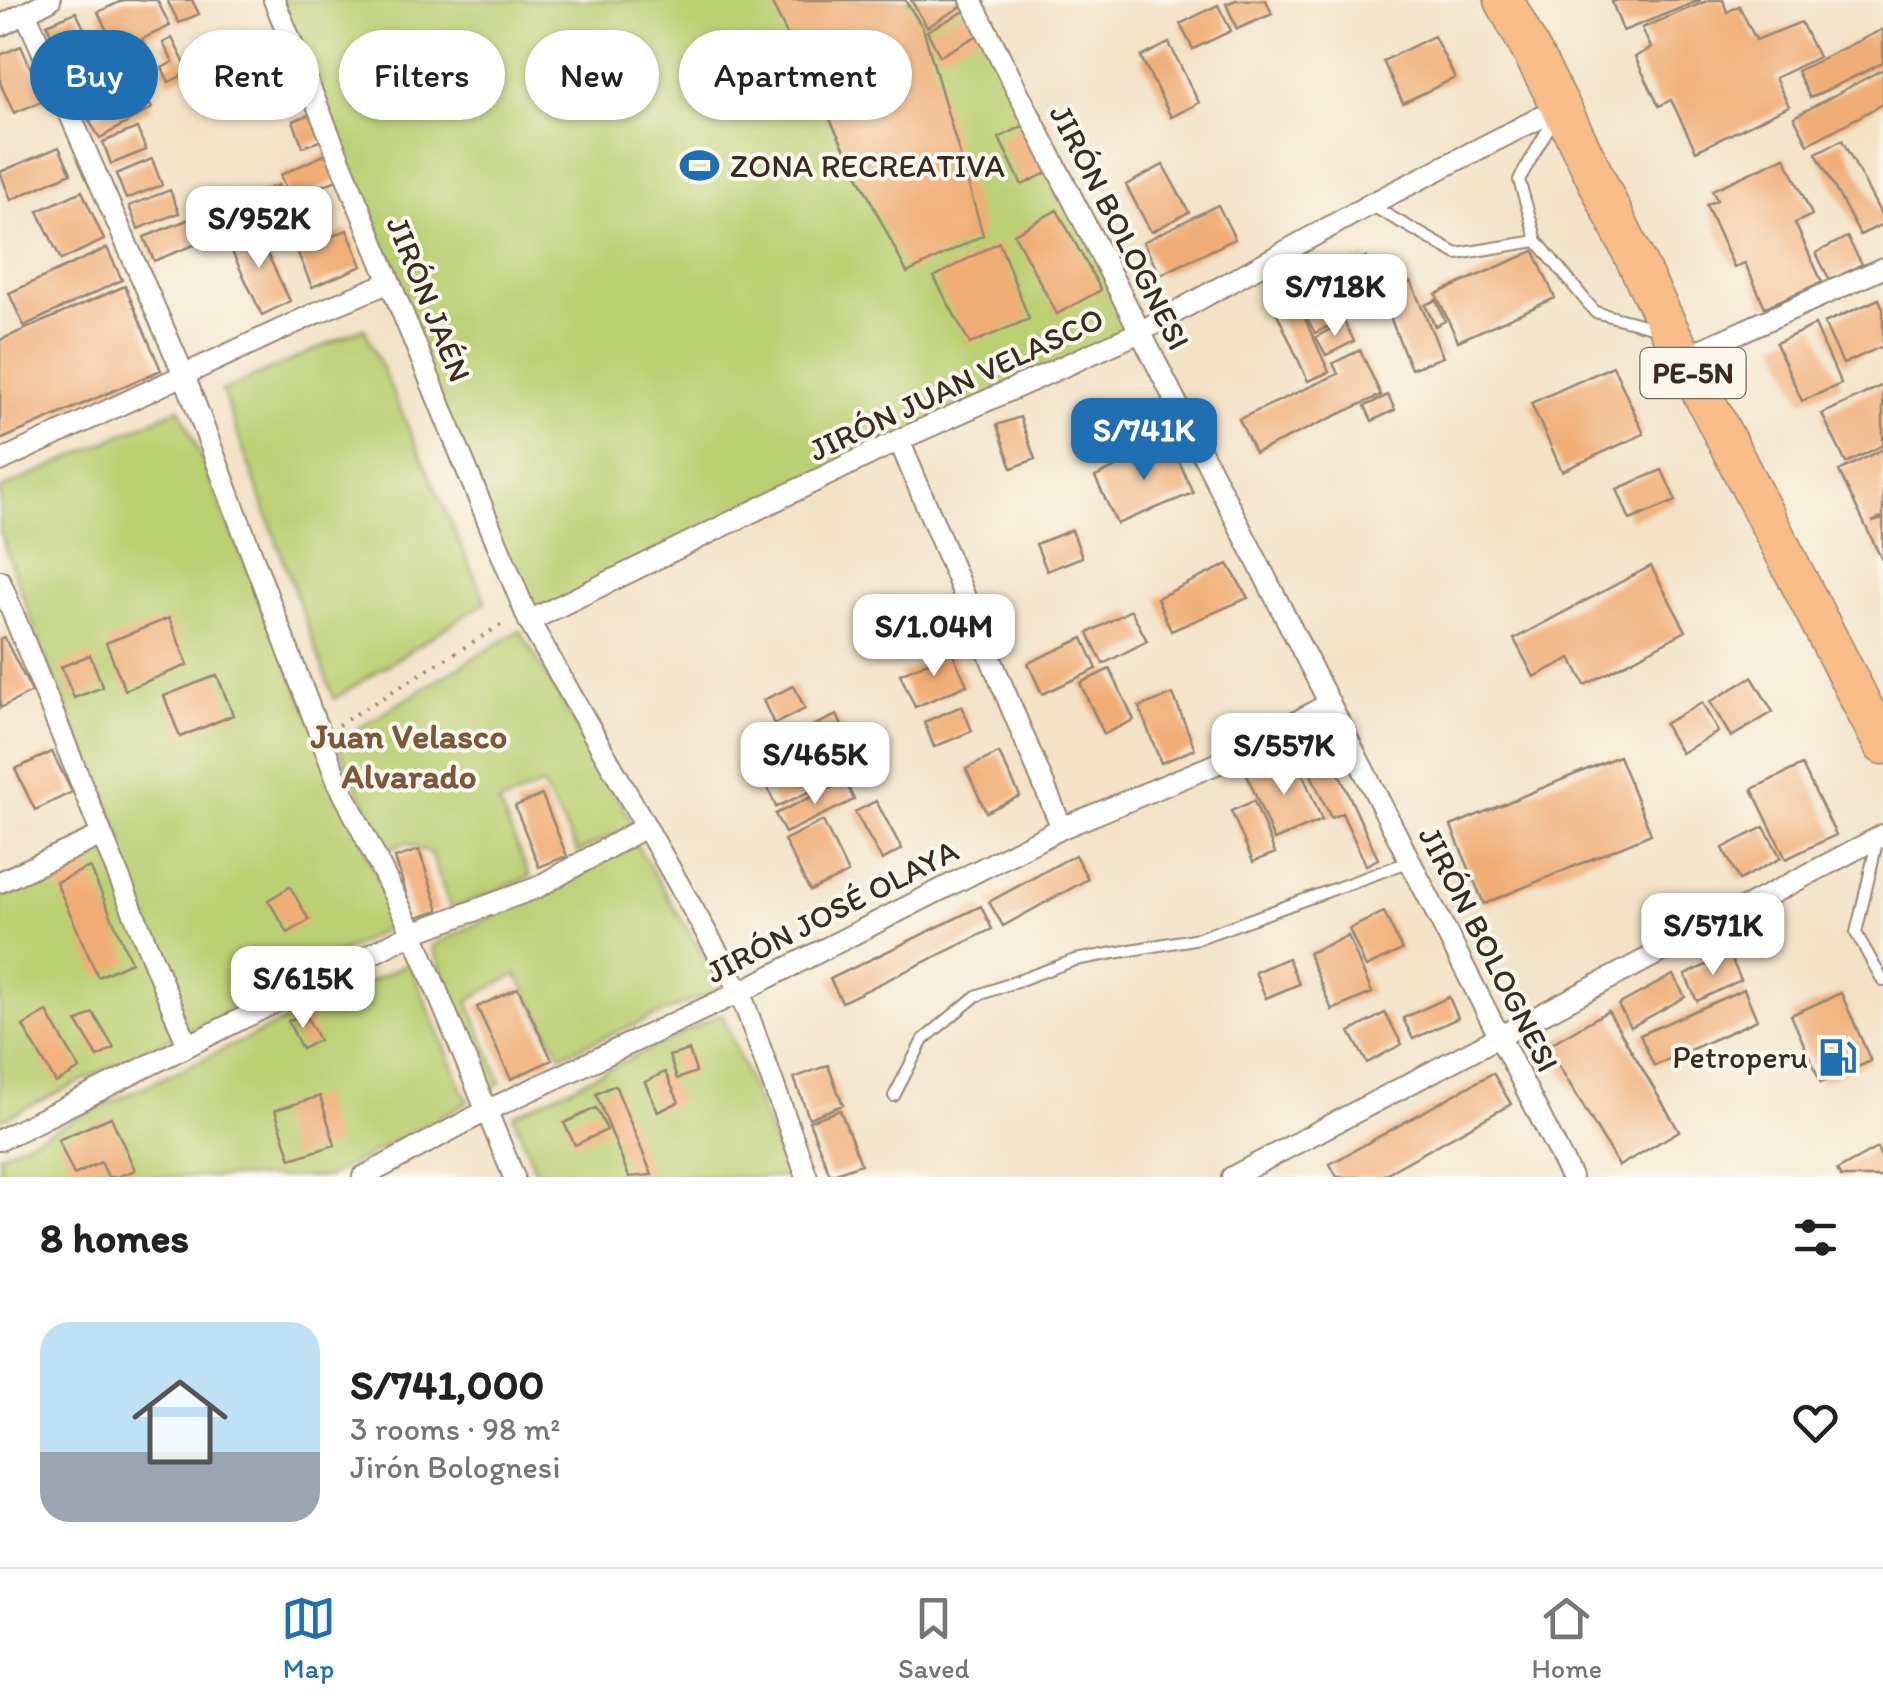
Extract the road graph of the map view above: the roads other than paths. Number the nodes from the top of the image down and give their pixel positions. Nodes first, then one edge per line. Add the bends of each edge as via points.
1 (50, 0) edge
2 (274, 0) edge
3 (971, 0) edge
4 (1504, 0) edge
5 (26, 14) junction
6 (0, 26) edge
7 (1561, 107) junction
8 (1370, 205) junction
9 (1537, 242) junction
10 (1883, 268) edge
11 (390, 282) junction
12 (1140, 332) junction
13 (1678, 345) junction
14 (184, 374) junction
15 (899, 440) junction
16 (0, 462) edge
17 (0, 581) edge
18 (527, 615) junction
19 (1330, 703) junction
20 (1883, 745) edge
21 (646, 827) junction
22 (1062, 828) junction
23 (102, 836) junction
24 (1880, 837) edge
25 (1412, 861) junction
26 (0, 882) edge
27 (413, 933) junction
28 (1883, 982) edge
29 (740, 992) junction
30 (1501, 1037) junction
31 (188, 1046) junction
32 (894, 1096) dead end
33 (486, 1111) junction
34 (0, 1140) edge
35 (363, 1177) edge
36 (514, 1177) edge
37 (807, 1177) edge
38 (1232, 1177) edge
39 (1571, 1177) edge

1 - 5 street
2 - 11 street, JIRÓN JAÉN
3 - 12 street, JIRÓN BOLOGNESI
4 - 7 highway, PE-5N
5 - 6 street
5 - 14 street
7 - 8 street, JIRÓN JUAN VELASCO
7 - 9 lane via 1518,180
7 - 13 highway, PE-5N
8 - 9 lane via 1457,254
8 - 12 street, JIRÓN JUAN VELASCO
9 - 13 lane via 1595,312
10 - 13 street
11 - 14 street
11 - 18 street, JIRÓN JAÉN
12 - 15 street, JIRÓN JUAN VELASCO
12 - 19 street, JIRÓN BOLOGNESI
13 - 20 highway, PE-5N
14 - 16 street
14 - 27 street via 337,780
15 - 18 street, JIRÓN JUAN VELASCO
15 - 22 street
17 - 23 street
18 - 21 street, JIRÓN JAÉN
19 - 22 street, JIRÓN JOSÉ OLAYA via 1238,755
19 - 25 street, JIRÓN BOLOGNESI
21 - 27 street via 536,888
21 - 29 street, JIRÓN JAÉN
22 - 29 street, JIRÓN JOSÉ OLAYA
23 - 26 street
23 - 31 street
24 - 28 lane via 1856,932
24 - 30 street
25 - 30 street, JIRÓN BOLOGNESI
25 - 32 lane via 1199,938 1075,960 976,996 923,1040
27 - 31 street
27 - 33 street
29 - 33 street, JIRÓN JOSÉ OLAYA
29 - 37 street
30 - 38 street
30 - 39 street, JIRÓN BOLOGNESI
31 - 34 street
33 - 35 street, JIRÓN JOSÉ OLAYA
33 - 36 street

